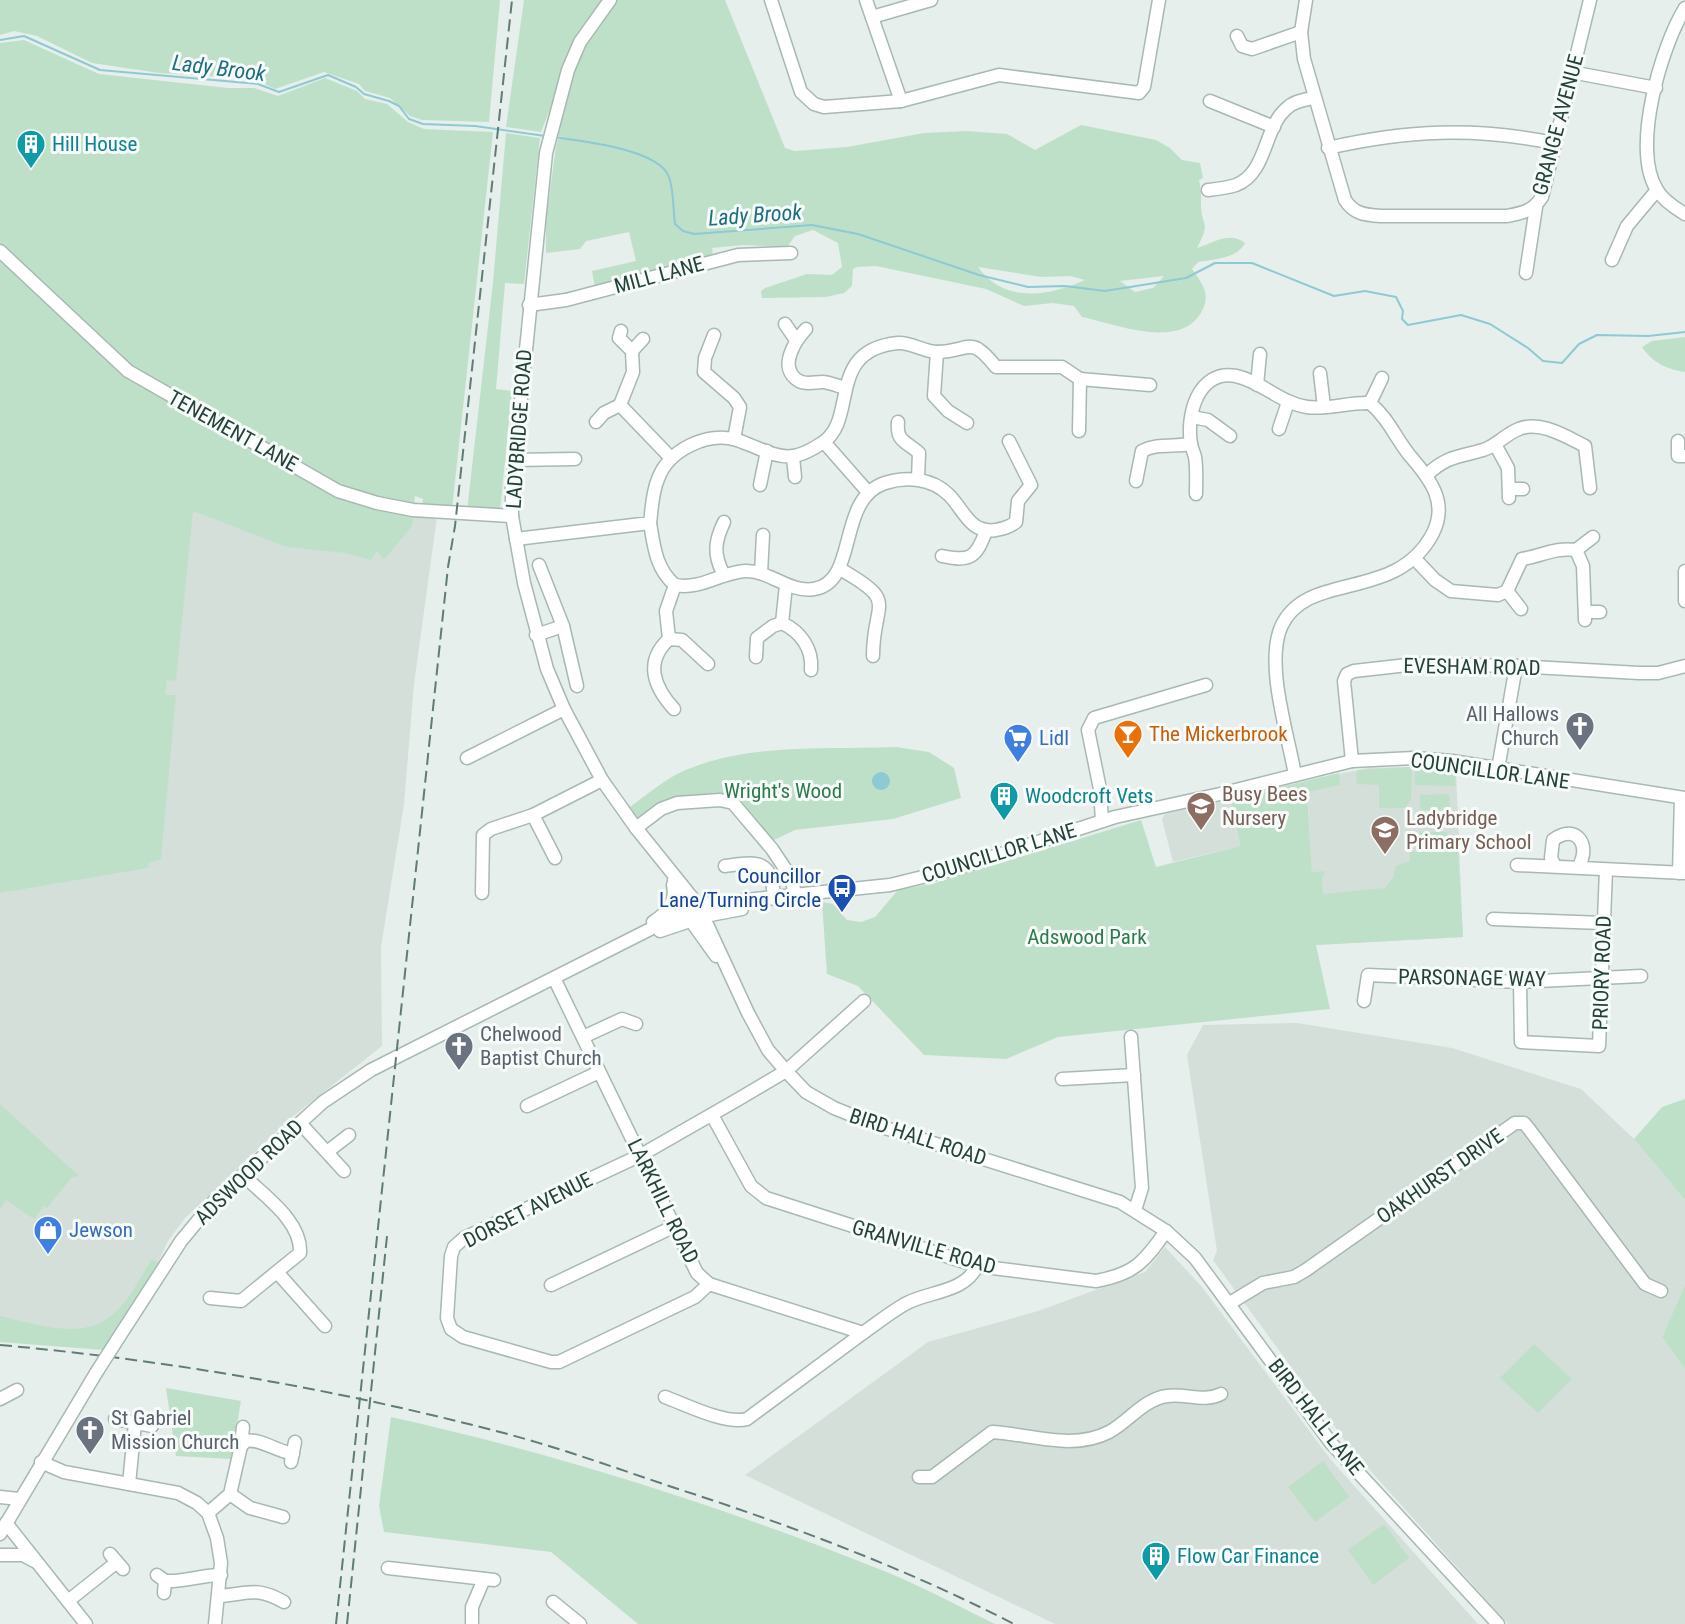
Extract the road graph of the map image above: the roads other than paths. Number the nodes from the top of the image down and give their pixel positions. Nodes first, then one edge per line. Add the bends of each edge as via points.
1 (610, 0) edge
2 (771, 0) edge
3 (866, 0) edge
4 (931, 0) edge
5 (1159, 0) edge
6 (1306, 0) edge
7 (1590, 0) edge
8 (1685, 8) edge
9 (872, 17) junction
10 (1301, 32) junction
11 (1238, 36) dead end
12 (1571, 72) junction
13 (1656, 88) junction
14 (1313, 98) junction
15 (901, 101) junction
16 (1210, 101) dead end
17 (1275, 128) junction
18 (1554, 143) junction
19 (1328, 148) junction
20 (1208, 190) dead end
21 (1657, 190) junction
22 (1536, 207) junction
23 (1685, 214) edge
24 (0, 251) edge
25 (791, 253) dead end
26 (1612, 260) dead end
27 (1526, 273) dead end
28 (529, 305) junction
29 (785, 324) dead end
30 (806, 329) dead end
31 (621, 331) dead end
32 (714, 335) dead end
33 (643, 339) dead end
34 (796, 340) junction
35 (632, 351) junction
36 (937, 352) junction
37 (1260, 354) dead end
38 (1320, 373) dead end
39 (1382, 378) dead end
40 (1080, 379) junction
41 (1150, 385) dead end
42 (1257, 385) junction
43 (845, 388) junction
44 (1288, 402) junction
45 (1370, 403) junction
46 (620, 405) junction
47 (1324, 406) junction
48 (1192, 417) junction
49 (596, 422) dead end
50 (967, 423) dead end
51 (893, 429) dead end
52 (1279, 429) dead end
53 (1079, 431) dead end
54 (1230, 436) dead end
55 (734, 439) junction
56 (1009, 441) dead end
57 (1678, 441) dead end
58 (824, 442) junction
59 (1191, 444) junction
60 (1496, 446) junction
61 (767, 451) junction
62 (1685, 456) edge
63 (793, 457) junction
64 (671, 458) junction
65 (575, 459) dead end
66 (513, 460) junction
67 (1428, 474) junction
68 (795, 477) dead end
69 (918, 479) junction
70 (1136, 481) dead end
71 (1594, 482) dead end
72 (760, 485) dead end
73 (1523, 489) dead end
74 (867, 491) junction
75 (1196, 494) dead end
76 (512, 516) junction
77 (724, 522) dead end
78 (650, 523) junction
79 (986, 531) junction
80 (763, 535) dead end
81 (1593, 537) dead end
82 (516, 538) junction
83 (1575, 549) junction
84 (942, 556) dead end
85 (1415, 559) junction
86 (539, 565) dead end
87 (840, 570) junction
88 (1685, 571) edge
89 (723, 573) junction
90 (761, 573) junction
91 (675, 585) junction
92 (786, 585) junction
93 (1506, 591) junction
94 (1685, 601) edge
95 (1521, 609) dead end
96 (1600, 612) dead end
97 (782, 623) junction
98 (563, 626) junction
99 (536, 635) junction
100 (669, 639) junction
101 (873, 656) dead end
102 (756, 657) dead end
103 (708, 664) dead end
104 (1516, 666) junction
105 (1685, 666) edge
106 (811, 670) dead end
107 (1206, 685) dead end
108 (577, 686) dead end
109 (564, 709) junction
110 (674, 709) dead end
111 (467, 758) dead end
112 (1352, 761) junction
113 (1498, 768) junction
114 (1295, 774) junction
115 (602, 780) junction
116 (1101, 789) junction
117 (1683, 798) edge
118 (533, 815) junction
119 (1115, 817) junction
120 (1102, 821) junction
121 (636, 828) junction
122 (555, 858) dead end
123 (1517, 865) dead end
124 (725, 866) dead end
125 (1555, 866) junction
126 (1578, 867) junction
127 (1606, 870) junction
128 (670, 871) junction
129 (1682, 873) edge
130 (482, 894) dead end
131 (802, 896) junction
132 (774, 899) junction
133 (702, 911) junction
134 (689, 916) junction
135 (1493, 919) dead end
136 (1604, 923) junction
137 (622, 942) junction
138 (727, 972) junction
139 (1641, 976) dead end
140 (1603, 977) junction
141 (554, 978) junction
142 (1520, 982) junction
143 (864, 1001) dead end
144 (1364, 1002) dead end
145 (636, 1024) dead end
146 (583, 1037) junction
147 (1131, 1037) dead end
148 (786, 1071) junction
149 (599, 1072) junction
150 (1134, 1075) junction
151 (1062, 1079) dead end
152 (527, 1106) dead end
153 (712, 1115) junction
154 (300, 1123) junction
155 (349, 1135) dead end
156 (327, 1152) junction
157 (641, 1155) junction
158 (344, 1171) dead end
159 (243, 1175) junction
160 (1136, 1210) junction
161 (675, 1226) junction
162 (1166, 1231) junction
163 (977, 1266) junction
164 (277, 1272) junction
165 (709, 1284) junction
166 (550, 1285) dead end
167 (1661, 1292) dead end
168 (210, 1298) dead end
169 (1230, 1303) junction
170 (325, 1326) dead end
171 (863, 1333) junction
172 (17, 1389) dead end
173 (1221, 1394) dead end
174 (666, 1397) dead end
175 (0, 1399) edge
176 (115, 1419) dead end
177 (135, 1423) junction
178 (152, 1426) dead end
179 (243, 1427) dead end
180 (241, 1446) junction
181 (293, 1453) dead end
182 (41, 1462) junction
183 (919, 1477) dead end
184 (129, 1484) junction
185 (230, 1494) junction
186 (0, 1497) edge
187 (20, 1499) junction
188 (208, 1513) junction
189 (283, 1517) dead end
190 (3, 1529) edge
191 (0, 1555) edge
192 (35, 1562) junction
193 (117, 1562) dead end
194 (388, 1568) dead end
195 (221, 1575) junction
196 (162, 1583) dead end
197 (219, 1596) junction
198 (68, 1601) junction
199 (284, 1602) dead end
200 (553, 1602) dead end
201 (86, 1624) edge
202 (215, 1624) edge
203 (471, 1624) edge
204 (580, 1624) edge
205 (1498, 1624) edge

1 - 28 street, LADYBRIDGE ROAD via 580,42 551,128
2 - 15 street via 801,92 813,104 824,107
3 - 9 street
4 - 9 street
5 - 15 street via 1144,87 1139,93 999,75
6 - 10 street
7 - 12 street, GRANGE AVENUE
8 - 13 street via 1673,28
9 - 15 street
10 - 11 street via 1252,49 1242,46
10 - 14 street
12 - 13 street
12 - 18 street, GRANGE AVENUE
13 - 21 street via 1646,148
14 - 17 street via 1286,108
14 - 19 street
16 - 17 street
17 - 20 street via 1258,165 1245,179 1236,185
18 - 19 street via 1504,134 1440,131 1367,139
18 - 22 street, GRANGE AVENUE via 1542,197
19 - 22 street, GRANGE AVENUE via 1345,200 1351,209 1365,215 1507,216
21 - 23 street
21 - 26 street via 1627,226
22 - 27 street
24 - 76 street, TENEMENT LANE via 128,371 338,490 413,510
25 - 28 street, MILL LANE via 738,255 566,300
28 - 66 street, LADYBRIDGE ROAD
29 - 34 street
30 - 34 street
31 - 35 street via 619,338
32 - 55 street via 704,372 740,407
33 - 35 street
34 - 43 street via 790,353 790,368 799,381
35 - 46 street via 633,372
36 - 40 street via 975,346 996,367 1062,367
36 - 43 street via 900,343 874,348 853,368
36 - 50 street via 934,396
37 - 42 street
38 - 47 street
39 - 45 street
40 - 41 street
40 - 53 street
42 - 44 street
42 - 48 street via 1236,376 1212,379 1198,393
43 - 58 street via 838,423
44 - 47 street
44 - 52 street
45 - 47 street
45 - 67 street via 1388,420 1410,455
46 - 49 street
46 - 64 street
48 - 54 street via 1208,420
48 - 59 street
51 - 69 street via 902,442 919,453
55 - 61 street
55 - 64 street via 697,442
56 - 79 street via 1031,485 1018,501 1016,522 1009,528
57 - 62 street via 1678,456
58 - 63 street
58 - 74 street
59 - 70 street via 1154,445 1142,451
59 - 75 street
60 - 67 street via 1441,461
60 - 71 street via 1520,428 1538,427 1591,444
60 - 73 street via 1508,468 1510,493
61 - 63 street
61 - 72 street
63 - 68 street
64 - 78 street via 658,476
65 - 66 street
66 - 76 street, LADYBRIDGE ROAD
67 - 85 street via 1437,493 1438,522
69 - 74 street via 894,480
69 - 79 street via 948,494 971,524
74 - 87 street via 856,509
76 - 82 street, LADYBRIDGE ROAD
77 - 89 street via 715,550
78 - 82 street
78 - 91 street via 658,562
79 - 84 street via 979,550 972,556 961,560
80 - 90 street
81 - 83 street
82 - 99 street, LADYBRIDGE ROAD
83 - 93 street via 1559,547 1545,555 1519,556
83 - 96 street via 1583,566 1585,616
85 - 93 street via 1451,591 1498,595
85 - 114 street via 1376,580 1303,600 1281,627 1275,645 1276,669
86 - 98 street
87 - 92 street via 825,586 813,589
87 - 101 street via 868,585 879,600
88 - 94 street
89 - 90 street
89 - 91 street via 701,585
90 - 92 street
91 - 100 street via 666,611
92 - 97 street
93 - 95 street
97 - 102 street via 757,638
97 - 106 street via 794,629 809,651
98 - 99 street
98 - 108 street
99 - 109 street, LADYBRIDGE ROAD
100 - 103 street via 682,640
100 - 110 street via 659,648 654,670 661,694
104 - 105 street, EVESHAM ROAD via 1639,673
104 - 112 street, EVESHAM ROAD via 1416,664 1350,672 1344,681
104 - 113 street
107 - 116 street via 1094,718 1088,730
109 - 111 street
109 - 115 street, LADYBRIDGE ROAD
112 - 113 street, COUNCILLOR LANE via 1427,759
112 - 114 street, COUNCILLOR LANE
113 - 117 street, COUNCILLOR LANE
114 - 119 street, COUNCILLOR LANE
115 - 118 street
115 - 121 street, LADYBRIDGE ROAD
116 - 119 street
116 - 120 street
117 - 129 street
118 - 122 street
118 - 130 street via 483,835
119 - 120 street, COUNCILLOR LANE
120 - 131 street, COUNCILLOR LANE via 955,869 890,885
121 - 128 street, LADYBRIDGE ROAD
121 - 131 street via 661,808 677,803 733,803 772,849
123 - 125 street
124 - 132 street via 758,862 763,865 770,873
125 - 126 street
125 - 126 street via 1551,858 1553,840 1570,833 1579,838 1583,847
126 - 127 street
127 - 129 street
127 - 136 street, PRIORY ROAD
128 - 133 street, LADYBRIDGE ROAD
128 - 134 street, LADYBRIDGE ROAD
128 - 137 street, ADSWOOD ROAD via 674,890 669,908
131 - 132 street, COUNCILLOR LANE
131 - 133 street, COUNCILLOR LANE
132 - 133 street, COUNCILLOR LANE
133 - 134 street, ADSWOOD ROAD
133 - 138 street, BIRD HALL ROAD
134 - 137 street, ADSWOOD ROAD
134 - 138 street, BIRD HALL ROAD
135 - 136 street
136 - 140 street, PRIORY ROAD
137 - 141 street, ADSWOOD ROAD
138 - 148 street, BIRD HALL ROAD via 768,1050
139 - 140 street, PARSONAGE WAY
140 - 142 street, PARSONAGE WAY
140 - 142 street, PRIORY ROAD via 1599,1046 1521,1042
141 - 146 street, LARKHILL ROAD
141 - 154 street, ADSWOOD ROAD via 371,1070 323,1102
142 - 144 street, PARSONAGE WAY via 1368,975
143 - 148 street
145 - 146 street via 622,1019
146 - 149 street, LARKHILL ROAD
147 - 150 street
148 - 153 street
148 - 160 street, BIRD HALL ROAD via 806,1092 879,1126
149 - 152 street
149 - 157 street, LARKHILL ROAD
150 - 151 street
150 - 160 street via 1142,1188
153 - 157 street
153 - 163 street, GRANVILLE ROAD via 751,1186 766,1198
154 - 156 street
154 - 159 street, ADSWOOD ROAD
155 - 156 street
156 - 158 street
157 - 161 street, LARKHILL ROAD
157 - 165 street, DORSET AVENUE via 464,1238 454,1247 446,1304 451,1329 485,1344 559,1362 695,1297
159 - 164 street via 296,1228 301,1241 300,1253
159 - 182 street, ADSWOOD ROAD, bridge via 186,1234
160 - 162 street, BIRD HALL ROAD
161 - 165 street, LARKHILL ROAD via 698,1273
161 - 166 street
162 - 163 street, GRANVILLE ROAD via 1142,1264 1107,1279 1096,1281
162 - 169 street, BIRD HALL LANE via 1195,1258
163 - 171 street via 973,1276 965,1281 907,1303
164 - 168 street via 241,1301
164 - 170 street
165 - 171 street, LARKHILL ROAD
167 - 169 street, OAKHURST DRIVE via 1646,1284 1524,1123 1515,1123 1306,1270 1294,1277 1263,1283
169 - 205 street, BIRD HALL LANE via 1331,1443
171 - 174 street via 738,1422
172 - 175 street
173 - 183 street via 1205,1399 1167,1395 1108,1432 1078,1441 992,1432 932,1477
176 - 177 street
177 - 178 street
177 - 184 street
179 - 180 street
180 - 181 street via 251,1440 260,1441 275,1451
180 - 185 street
182 - 184 street via 64,1472
182 - 187 street, ADSWOOD ROAD
184 - 188 street via 190,1497
185 - 188 street
185 - 189 street via 249,1508
186 - 187 street
187 - 190 street, ADSWOOD ROAD
188 - 195 street via 217,1538
190 - 192 street, ADSWOOD ROAD
191 - 192 street via 23,1555
192 - 198 street, ADSWOOD ROAD
193 - 198 street
194 - 203 street via 489,1580 472,1607
195 - 196 street
195 - 197 street
197 - 199 street via 257,1590
197 - 202 street
198 - 201 street, ADSWOOD ROAD
200 - 204 street

